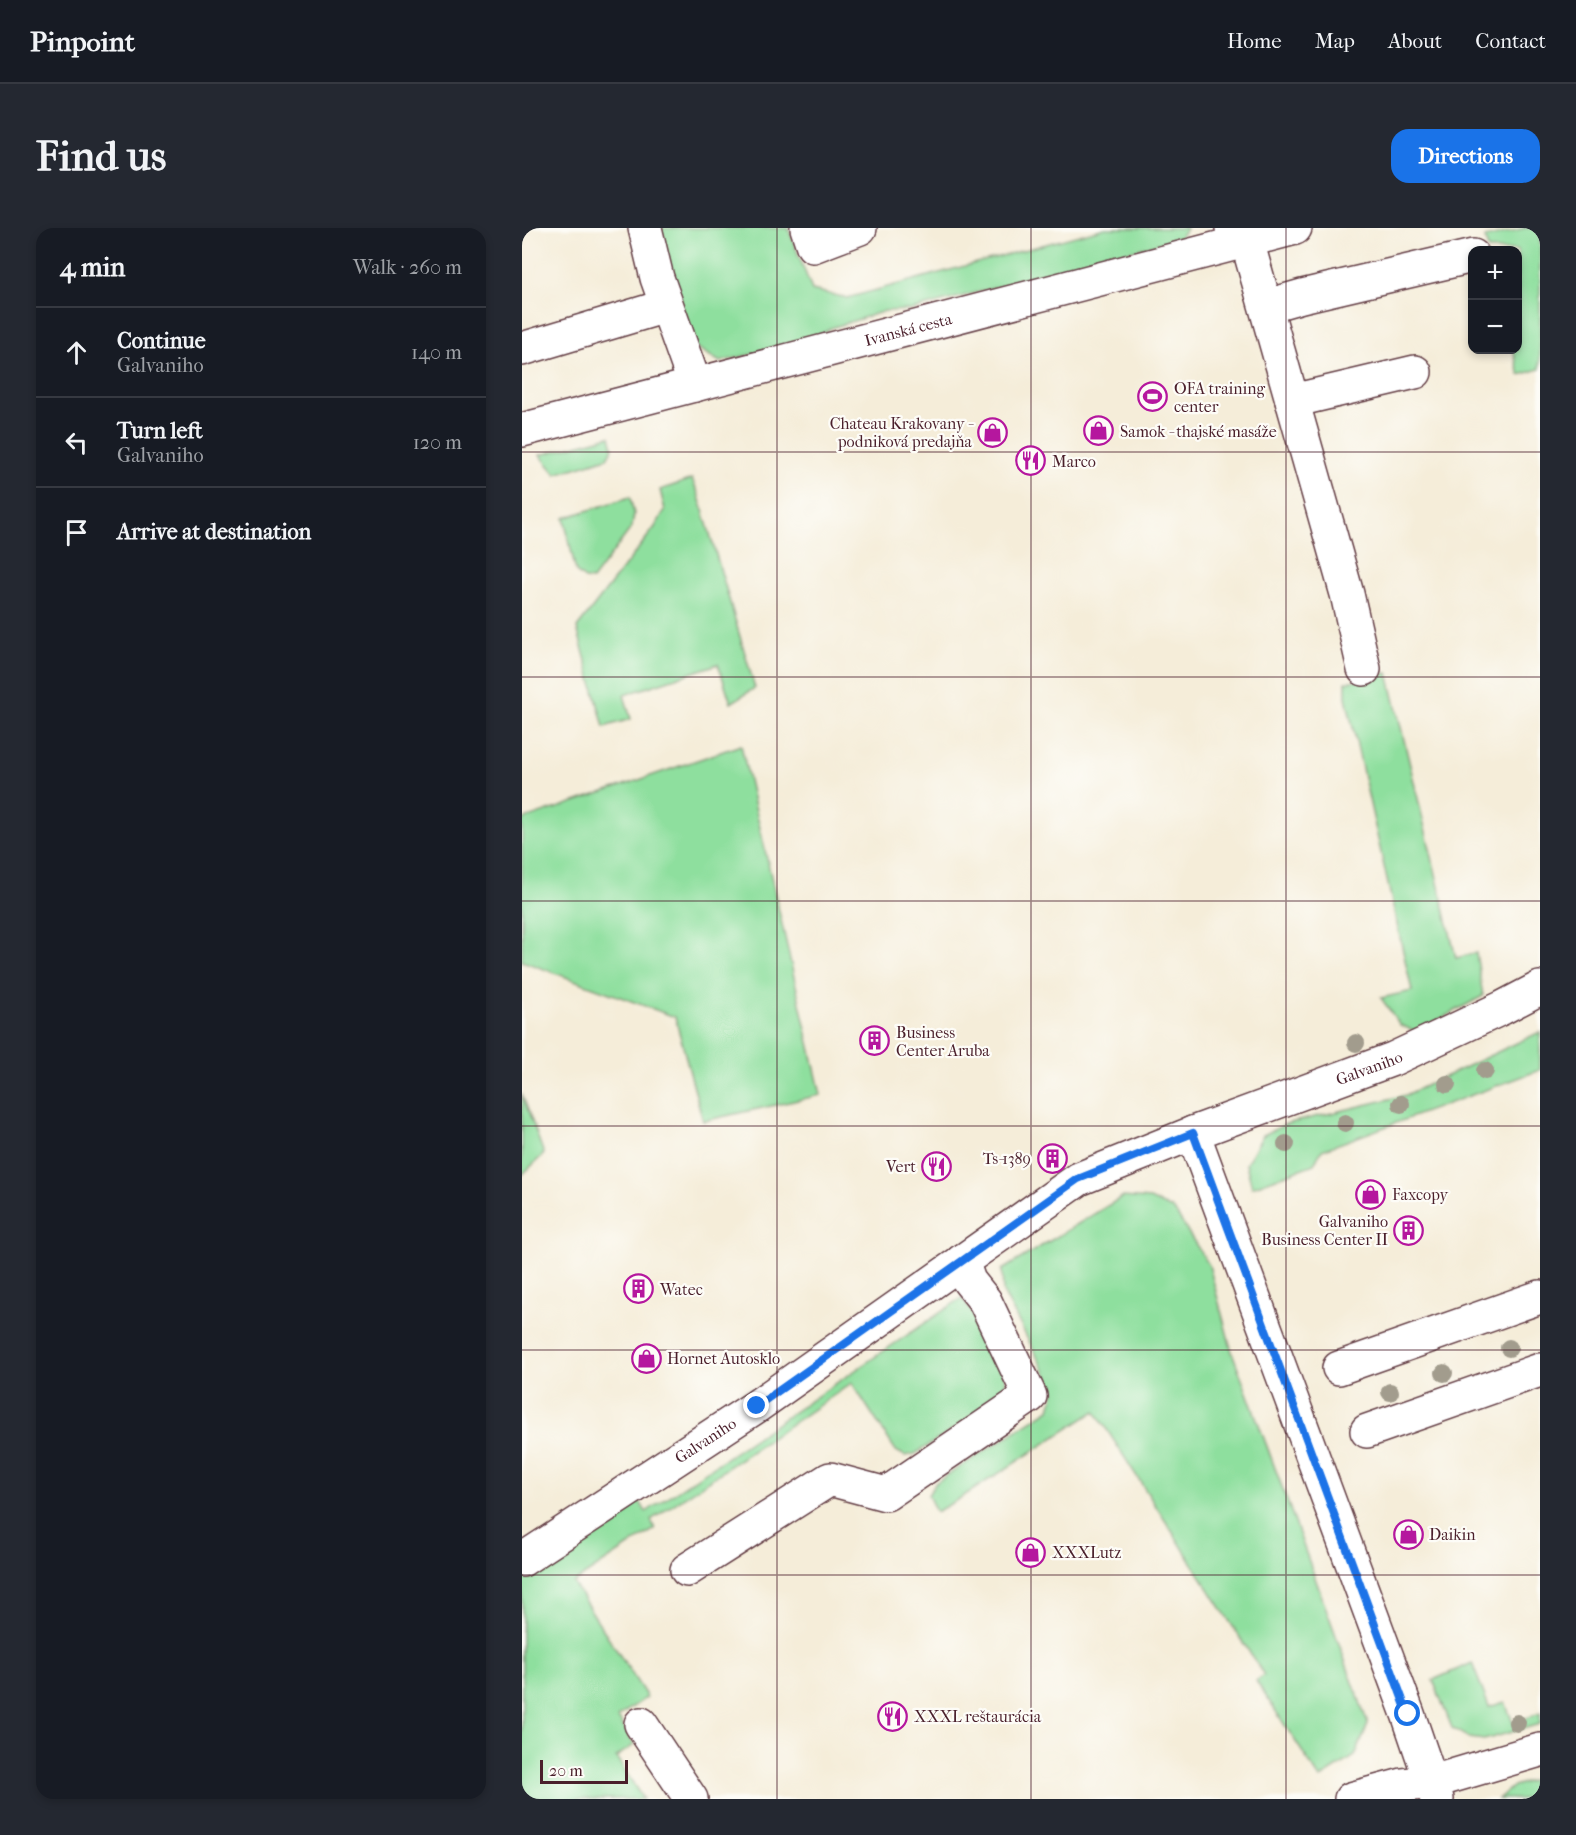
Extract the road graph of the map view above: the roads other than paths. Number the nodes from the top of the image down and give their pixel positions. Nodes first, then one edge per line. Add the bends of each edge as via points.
1 (645, 228) edge
2 (807, 228) edge
3 (860, 228) edge
4 (1295, 228) edge
5 (1240, 235) edge
6 (1468, 257) edge
7 (666, 306) junction
8 (1266, 306) junction
9 (522, 349) edge
10 (1415, 372) dead end
11 (695, 385) junction
12 (1292, 401) junction
13 (522, 430) edge
14 (1364, 669) dead end
15 (1540, 988) edge
16 (1193, 1133) junction
17 (962, 1261) junction
18 (1540, 1297) edge
19 (1339, 1368) dead end
20 (1540, 1370) edge
21 (1367, 1431) dead end
22 (522, 1560) edge
23 (687, 1570) dead end
24 (641, 1724) dead end
25 (1540, 1750) edge
26 (1435, 1790) edge
27 (691, 1799) edge
28 (1351, 1799) edge

1 - 7 street
2 - 3 street via 813,246
4 - 5 street, Ivanská cesta
5 - 8 street
5 - 11 street, Ivanská cesta
6 - 8 street
7 - 9 street
7 - 11 street
8 - 12 street
10 - 12 street
11 - 13 street, Ivanská cesta
12 - 14 street via 1347,594
15 - 16 street, Galvaniho via 1394,1059
16 - 17 street, Galvaniho via 1078,1179
16 - 26 street
17 - 22 street, Galvaniho via 757,1406
17 - 23 street via 1030,1396 886,1494 830,1479
18 - 19 street
20 - 21 street
24 - 27 street
25 - 26 street
26 - 28 street via 1403,1785

